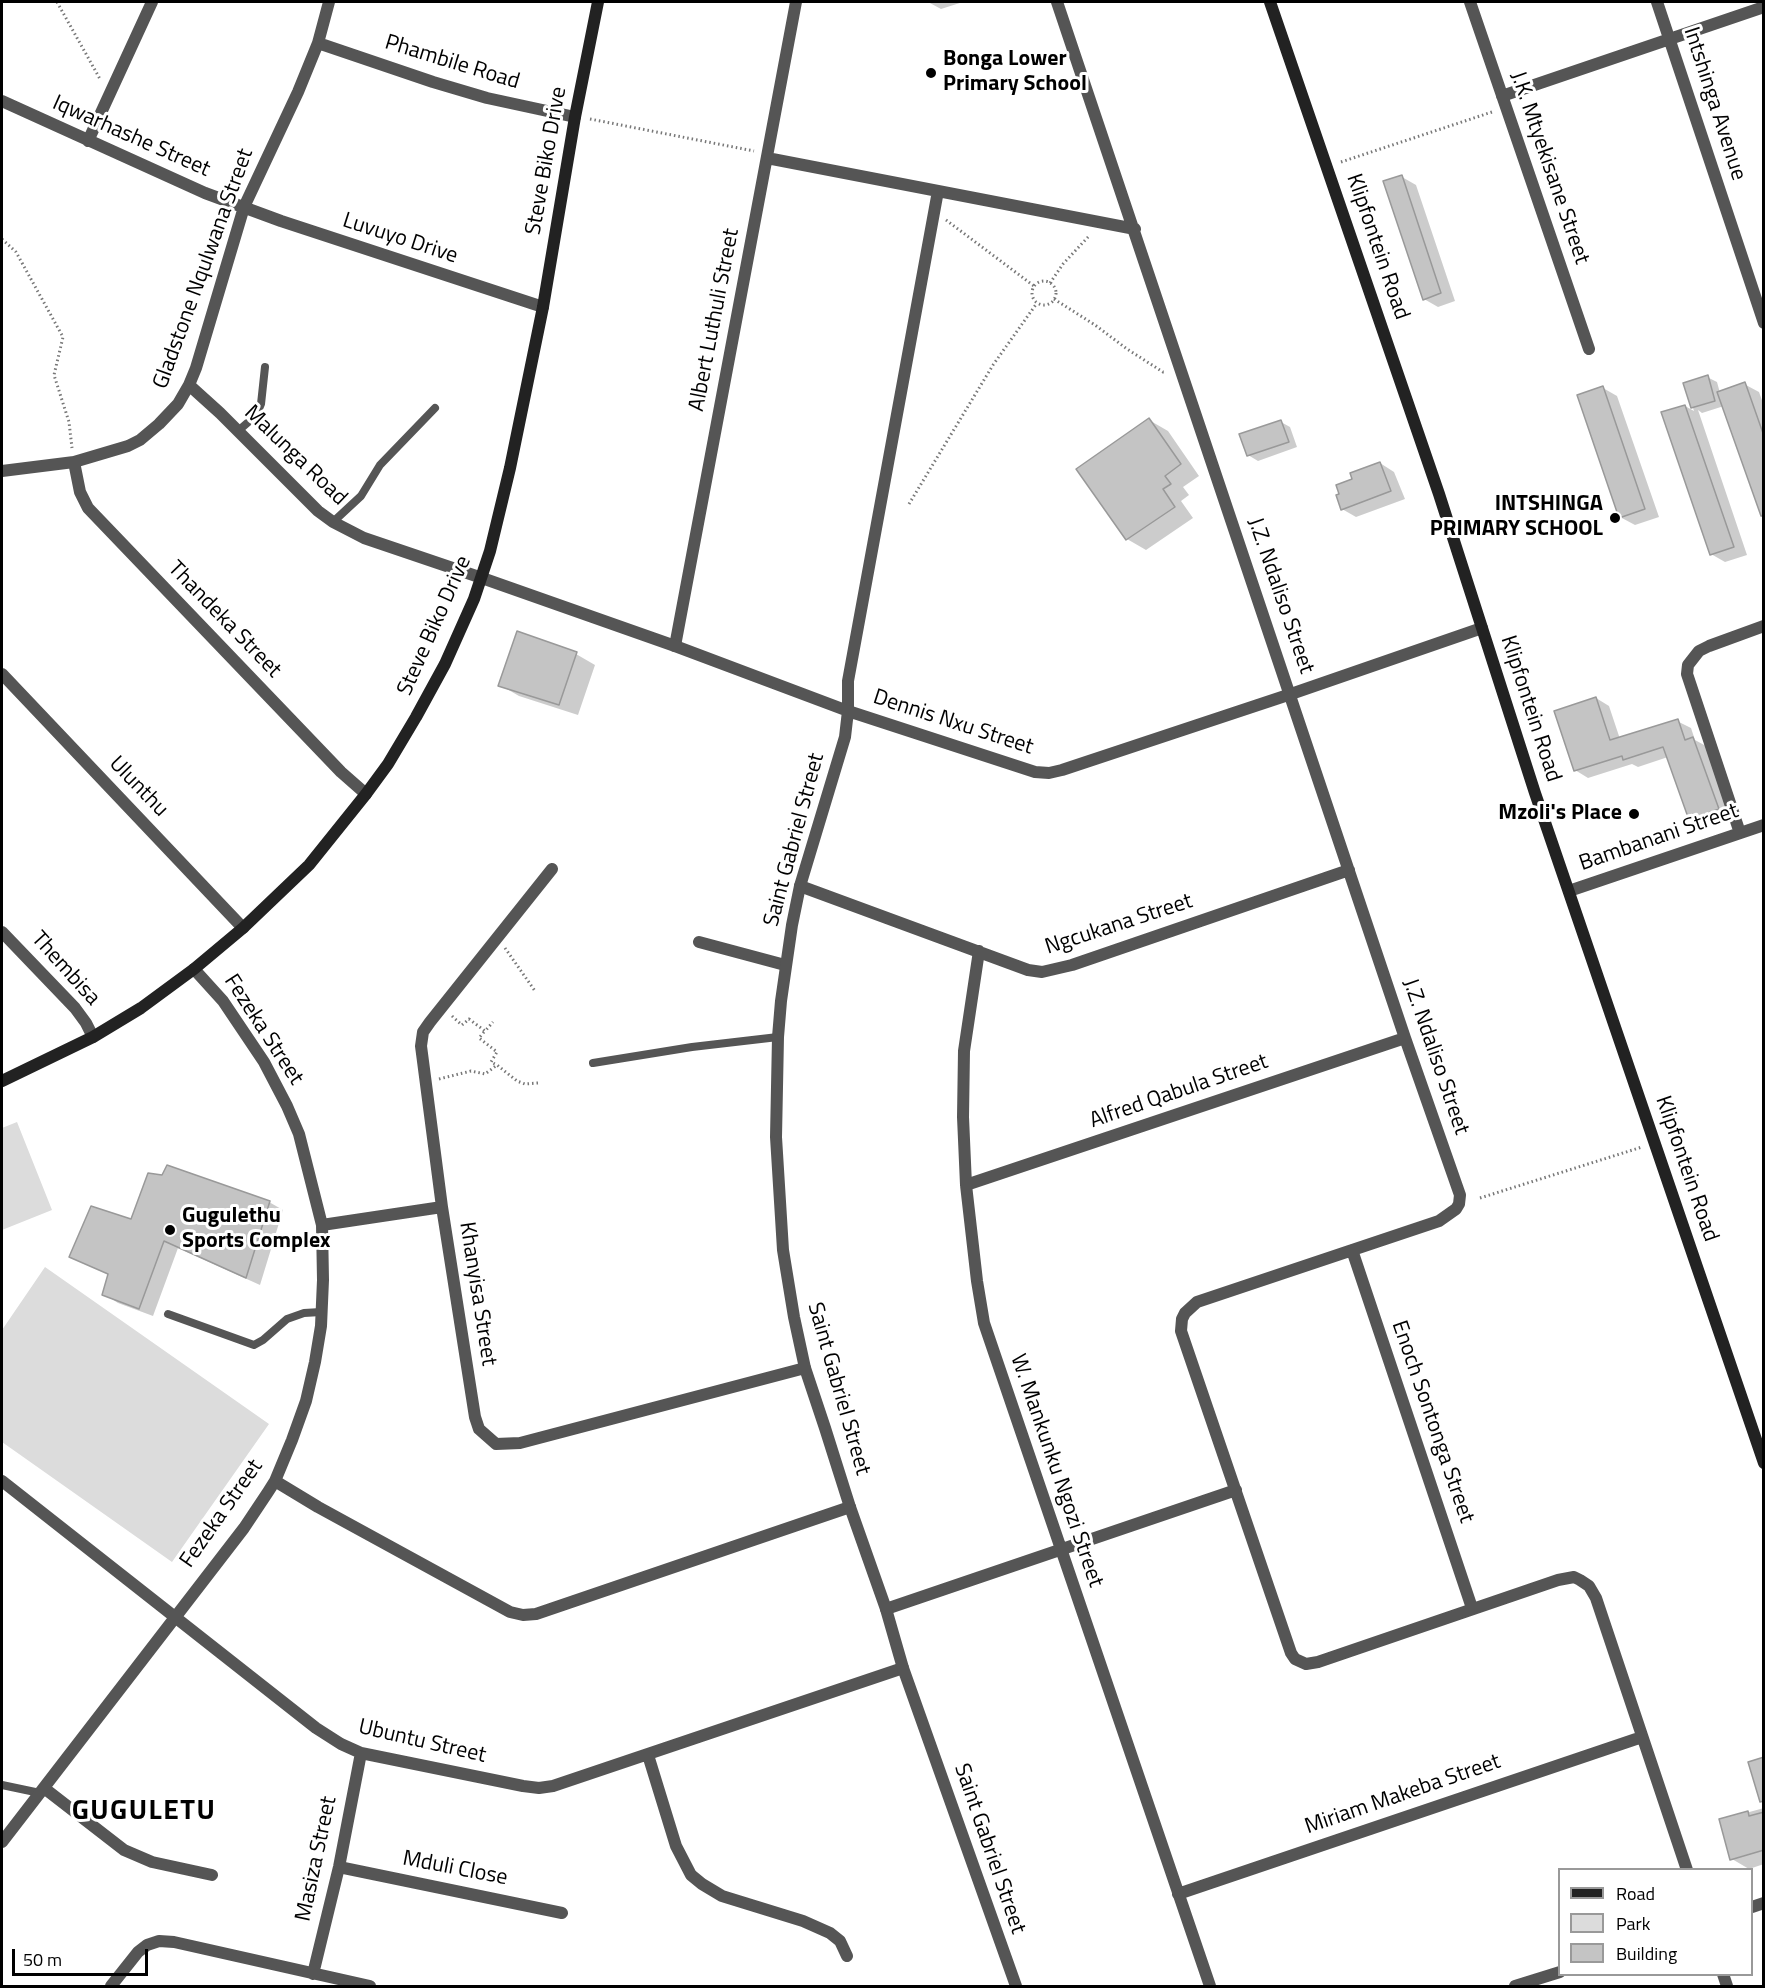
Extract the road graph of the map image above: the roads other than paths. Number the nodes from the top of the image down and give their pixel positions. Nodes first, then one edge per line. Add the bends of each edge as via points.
1 (152, 2) edge
2 (329, 2) edge
3 (598, 2) edge
4 (796, 2) edge
5 (1057, 2) edge
6 (1270, 2) edge
7 (1470, 2) edge
8 (1657, 2) edge
9 (1764, 6) edge
10 (1670, 38) junction
11 (318, 43) junction
12 (1502, 96) junction
13 (2, 101) edge
14 (575, 117) junction
15 (88, 141) junction
16 (761, 155) junction
17 (938, 191) junction
18 (244, 207) junction
19 (1135, 229) junction
20 (543, 307) junction
21 (1764, 323) edge
22 (1589, 348) dead end
23 (265, 367) dead end
24 (189, 385) junction
25 (435, 408) dead end
26 (238, 431) junction
27 (74, 462) junction
28 (2, 471) edge
29 (333, 522) junction
30 (482, 578) junction
31 (1764, 626) edge
32 (1482, 628) junction
33 (675, 646) junction
34 (2, 674) edge
35 (1291, 694) junction
36 (848, 711) junction
37 (366, 794) junction
38 (1764, 825) edge
39 (1740, 833) junction
40 (552, 868) dead end
41 (1349, 870) junction
42 (800, 886) junction
43 (1569, 891) junction
44 (243, 928) junction
45 (2, 932) edge
46 (699, 942) dead end
47 (979, 951) junction
48 (785, 965) junction
49 (194, 969) junction
50 (93, 1037) junction
51 (778, 1037) junction
52 (1405, 1038) junction
53 (593, 1063) dead end
54 (2, 1081) edge
55 (966, 1185) junction
56 (442, 1207) junction
57 (322, 1225) junction
58 (1352, 1250) junction
59 (321, 1312) junction
60 (168, 1314) dead end
61 (806, 1368) junction
62 (1764, 1463) edge
63 (2, 1481) edge
64 (275, 1481) junction
65 (1236, 1490) junction
66 (850, 1507) junction
67 (1060, 1549) junction
68 (1472, 1608) junction
69 (886, 1609) junction
70 (173, 1617) junction
71 (903, 1668) junction
72 (1642, 1737) junction
73 (361, 1753) junction
74 (648, 1755) junction
75 (2, 1785) edge
76 (42, 1790) junction
77 (2, 1842) edge
78 (339, 1867) junction
79 (1688, 1868) edge
80 (212, 1875) dead end
81 (1178, 1894) junction
82 (562, 1913) dead end
83 (847, 1956) dead end
84 (1558, 1973) edge
85 (313, 1974) junction
86 (111, 1986) edge
87 (370, 1986) edge
88 (1016, 1986) edge
89 (1210, 1986) edge
90 (1515, 1986) edge

1 - 15 street
2 - 11 street, Gladstone Nqulwana Street
3 - 14 main road, Steve Biko Drive
4 - 16 street, Albert Luthuli Street
5 - 19 street, J.Z. Ndaliso Street
6 - 32 main road, Klipfontein Road
7 - 12 street, J.K. Mtyekisane Street
8 - 10 street, Intshinga Avenue
9 - 10 street
10 - 12 street
10 - 21 street, Intshinga Avenue
11 - 14 street, Phambile Road via 487,98
11 - 18 street, Gladstone Nqulwana Street
12 - 22 street, J.K. Mtyekisane Street
13 - 15 street, Iqwarhashe Street
14 - 20 main road, Steve Biko Drive
15 - 18 street, Iqwarhashe Street
16 - 17 street
16 - 33 street, Albert Luthuli Street
17 - 19 street
17 - 36 street, Saint Gabriel Street via 848,681
18 - 20 street, Luvuyo Drive
18 - 24 street, Gladstone Nqulwana Street
19 - 35 street, J.Z. Ndaliso Street
20 - 30 main road, Steve Biko Drive via 510,468
23 - 26 lane via 261,404
24 - 26 street, Malunga Road
24 - 27 street, Gladstone Nqulwana Street via 178,404 140,440
25 - 29 lane via 380,465 361,496
26 - 29 street, Malunga Road
27 - 28 street, Gladstone Nqulwana Street
27 - 37 street, Thandeka Street via 88,508
29 - 30 street, Malunga Road via 364,538
30 - 33 street, Dennis Nxu Street
30 - 37 main road, Steve Biko Drive via 445,664 388,764
31 - 39 street via 1699,651 1687,674
32 - 35 street, Dennis Nxu Street
32 - 43 main road, Klipfontein Road
33 - 36 street, Dennis Nxu Street
34 - 44 street, Ulunthu
35 - 36 street, Dennis Nxu Street via 1049,773 1035,772
35 - 41 street, J.Z. Ndaliso Street
36 - 42 street, Saint Gabriel Street via 845,737
37 - 44 main road, Steve Biko Drive via 309,865
38 - 39 street, Bambanani Street
39 - 43 street, Bambanani Street
40 - 56 street, Khanyisa Street via 423,1032 421,1046
41 - 47 street, Ngcukana Street via 1050,971 1035,972
41 - 52 street, J.Z. Ndaliso Street
42 - 47 street, Ngcukana Street
42 - 48 street, Saint Gabriel Street
43 - 62 main road, Klipfontein Road
44 - 49 main road, Steve Biko Drive
45 - 50 street, Thembisa via 75,1008
46 - 48 street
47 - 55 street, W. Mankunku Ngozi Street via 964,1051
48 - 51 street, Saint Gabriel Street
49 - 50 main road, Steve Biko Drive
49 - 57 street, Fezeka Street via 223,1001 264,1062 287,1106 299,1134
50 - 54 main road, Steve Biko Drive
51 - 53 lane
51 - 61 street, Saint Gabriel Street via 776,1137 783,1250
52 - 55 street, Alfred Qabula Street
52 - 58 street, J.Z. Ndaliso Street via 1460,1195 1459,1204 1452,1214 1439,1221
55 - 67 street, W. Mankunku Ngozi Street via 984,1323
56 - 57 street
56 - 61 street, Khanyisa Street via 475,1416 479,1429 496,1444 520,1443
57 - 59 street, Fezeka Street
58 - 65 street via 1203,1299 1182,1318 1181,1330
58 - 68 street, Enoch Sontonga Street
59 - 60 lane via 287,1319 254,1346
59 - 64 street, Fezeka Street via 306,1401
61 - 66 street, Saint Gabriel Street
63 - 70 street, Ubuntu Street
64 - 66 street via 510,1612 523,1615 536,1614
64 - 70 street, Fezeka Street via 244,1528
65 - 67 street
65 - 68 street via 1291,1653 1301,1662 1318,1662
66 - 69 street, Saint Gabriel Street
67 - 69 street
67 - 81 street, W. Mankunku Ngozi Street
68 - 72 street via 1567,1578 1574,1577 1589,1586
69 - 71 street, Saint Gabriel Street
70 - 73 street, Ubuntu Street via 316,1728
70 - 76 street, Fezeka Street
71 - 74 street, Ubuntu Street
71 - 88 street, Saint Gabriel Street
72 - 79 street
72 - 81 street, Miriam Makeba Street
73 - 74 street, Ubuntu Street via 540,1788
73 - 78 street, Masiza Street
74 - 83 street via 676,1846 691,1875 722,1896 830,1933 840,1941
75 - 76 lane
76 - 77 street, Fezeka Street
76 - 80 street via 124,1850 152,1862
78 - 82 street, Mduli Close
78 - 85 street, Masiza Street
81 - 89 street, W. Mankunku Ngozi Street
84 - 90 street
85 - 86 street via 159,1941 138,1952
85 - 87 street

